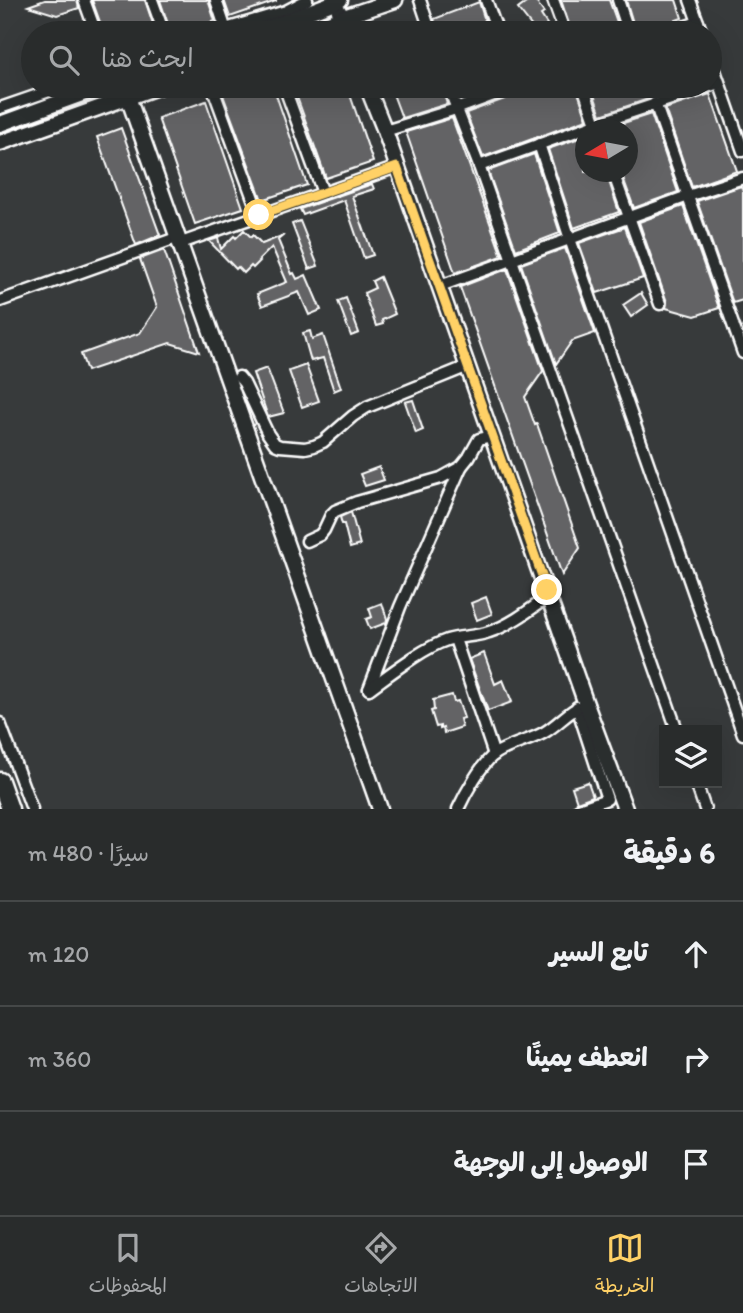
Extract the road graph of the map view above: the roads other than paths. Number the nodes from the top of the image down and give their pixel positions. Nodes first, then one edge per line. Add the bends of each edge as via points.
1 (85, 0) edge
2 (152, 0) edge
3 (216, 0) edge
4 (282, 0) edge
5 (307, 0) edge
6 (337, 0) edge
7 (395, 0) edge
8 (420, 0) edge
9 (486, 0) edge
10 (553, 0) edge
11 (618, 0) edge
12 (690, 0) edge
13 (288, 15) junction
14 (341, 18) junction
15 (92, 21) edge
16 (160, 21) edge
17 (223, 21) edge
18 (265, 21) edge
19 (277, 21) edge
20 (334, 21) edge
21 (342, 21) edge
22 (427, 21) edge
23 (494, 21) edge
24 (561, 21) edge
25 (625, 21) edge
26 (698, 21) edge
27 (722, 92) edge
28 (29, 98) edge
29 (71, 98) edge
30 (125, 98) edge
31 (128, 98) edge
32 (216, 98) edge
33 (288, 98) edge
34 (373, 98) edge
35 (453, 98) edge
36 (484, 98) edge
37 (587, 98) edge
38 (671, 98) edge
39 (655, 103) junction
40 (0, 108) edge
41 (456, 108) junction
42 (594, 119) edge
43 (616, 119) edge
44 (0, 124) edge
45 (385, 131) junction
46 (575, 133) edge
47 (0, 143) edge
48 (539, 144) junction
49 (743, 151) edge
50 (480, 166) junction
51 (397, 167) junction
52 (743, 178) edge
53 (617, 182) edge
54 (323, 193) junction
55 (688, 196) junction
56 (259, 215) junction
57 (629, 217) junction
58 (570, 239) junction
59 (180, 240) junction
60 (512, 260) junction
61 (440, 286) junction
62 (0, 301) edge
63 (660, 304) dead end
64 (743, 353) edge
65 (468, 366) junction
66 (239, 377) dead end
67 (492, 436) junction
68 (461, 467) junction
69 (307, 541) dead end
70 (549, 596) junction
71 (455, 639) junction
72 (581, 705) junction
73 (0, 723) edge
74 (675, 725) edge
75 (743, 734) edge
76 (494, 755) junction
77 (0, 781) edge
78 (698, 788) edge
79 (10, 809) edge
80 (32, 809) edge
81 (380, 809) edge
82 (458, 809) edge
83 (579, 809) edge
84 (625, 809) edge
85 (705, 809) edge

1 - 15 street
2 - 16 street
3 - 17 street
4 - 13 street
5 - 13 street
6 - 13 street
6 - 14 street
7 - 14 street
8 - 22 street
9 - 23 street
10 - 24 street
11 - 25 street
12 - 26 street
13 - 18 street
13 - 19 street
14 - 20 street
14 - 21 street
27 - 49 street
28 - 40 street
29 - 44 street
30 - 47 street
31 - 59 street
32 - 56 street
33 - 54 street
34 - 45 street
35 - 41 street
36 - 41 street
37 - 42 street
38 - 39 street
39 - 43 street
39 - 55 street
41 - 45 street
41 - 50 street
45 - 51 street
46 - 48 street
48 - 50 street
48 - 58 street
50 - 60 street
51 - 54 street
51 - 61 street
52 - 55 street
53 - 57 street
54 - 56 street
55 - 57 street
55 - 64 street
56 - 59 street
57 - 58 street
57 - 63 street
58 - 60 street
58 - 75 street
59 - 62 street
59 - 81 street
60 - 61 street
60 - 74 street
61 - 65 street
65 - 66 street via 367,407 323,442 305,448 280,446 270,439
65 - 67 street
67 - 68 street via 480,439
67 - 70 street
68 - 69 street via 441,478 335,511 320,535
68 - 71 street via 369,689 437,645
70 - 71 street via 495,630
70 - 72 street
71 - 76 street
72 - 76 street via 542,734
72 - 83 street via 607,799
72 - 84 street
73 - 80 street
76 - 82 street
77 - 79 main road
78 - 85 street

